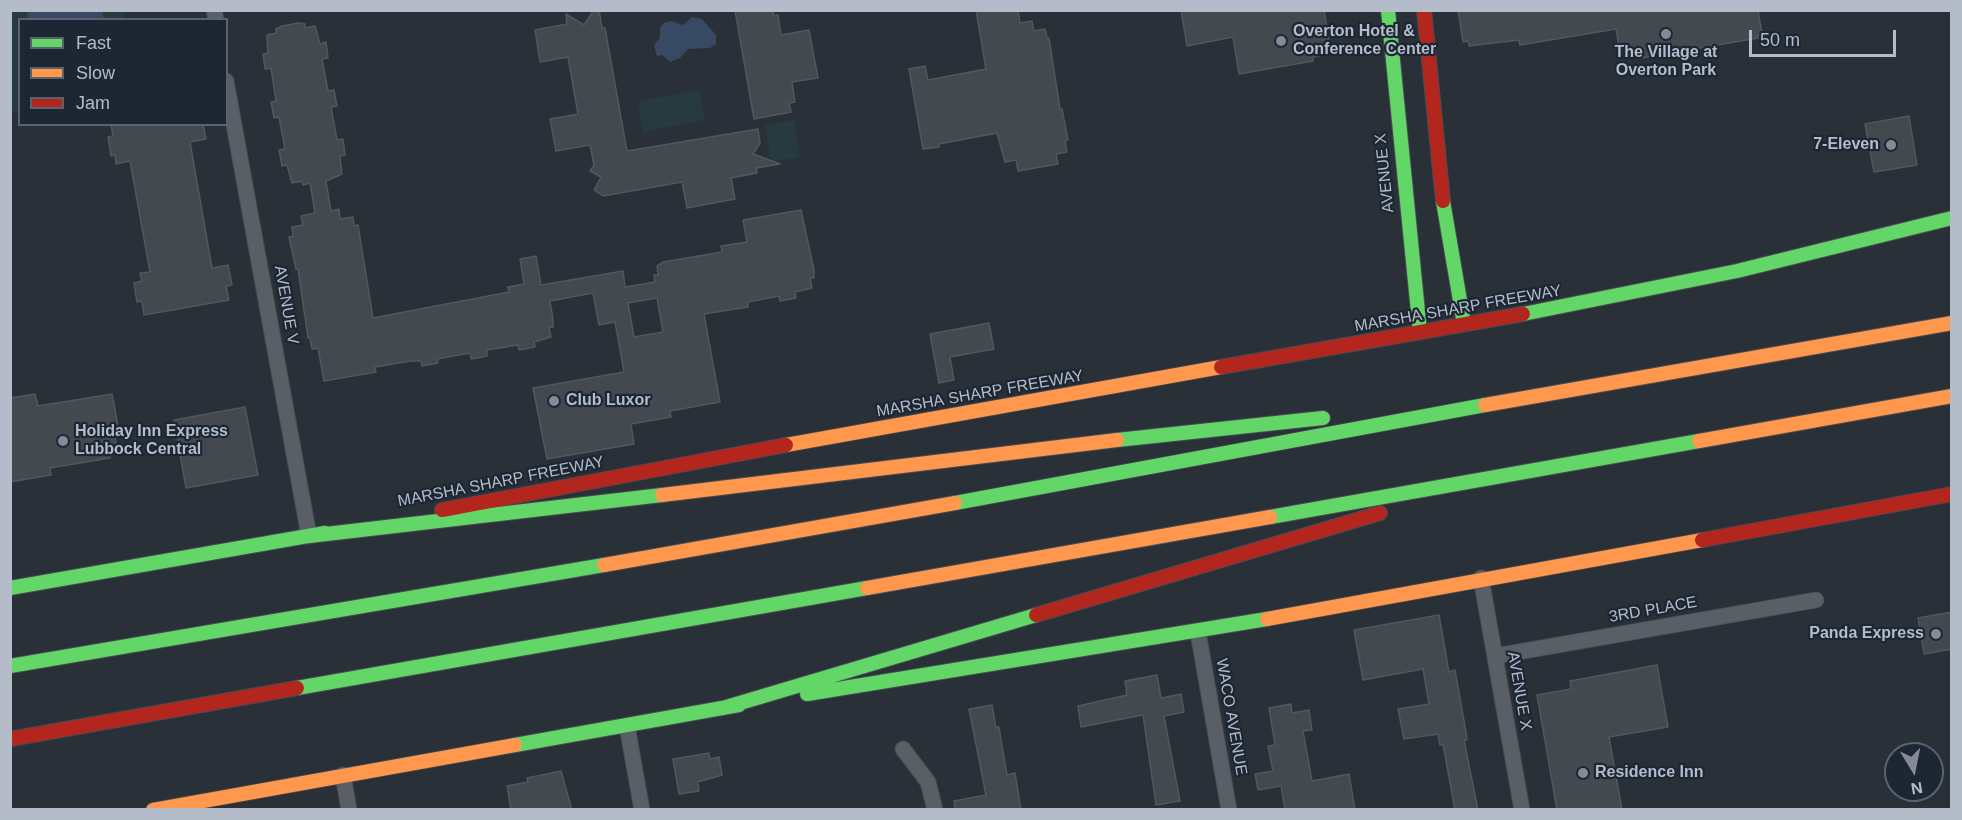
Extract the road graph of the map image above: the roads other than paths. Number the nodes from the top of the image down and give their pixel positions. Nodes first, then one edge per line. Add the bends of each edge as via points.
1 (1388, 10) edge
2 (1424, 10) edge
3 (228, 92) edge
4 (1952, 218) edge
5 (1934, 223) junction
6 (1952, 224) edge
7 (1952, 323) edge
8 (1464, 324) junction
9 (1420, 332) junction
10 (1534, 396) junction
11 (1952, 396) edge
12 (1517, 472) junction
13 (1952, 488) edge
14 (1952, 494) edge
15 (1929, 498) junction
16 (1952, 502) edge
17 (309, 536) junction
18 (1481, 578) junction
19 (10, 588) edge
20 (1816, 600) dead end
21 (1198, 632) junction
22 (1495, 656) junction
23 (10, 666) edge
24 (723, 708) junction
25 (627, 726) junction
26 (10, 739) edge
27 (903, 749) dead end
28 (343, 775) junction
29 (153, 810) edge
30 (349, 810) edge
31 (642, 810) edge
32 (935, 810) edge
33 (1229, 810) edge
34 (1522, 810) edge

1 - 9 main road, AVENUE X
2 - 8 main road via 1438,176
3 - 17 street, AVENUE V
4 - 5 main road, MARSHA SHARP FREEWAY
5 - 6 main road
5 - 8 main road, MARSHA SHARP FREEWAY via 1737,271
7 - 10 main road
8 - 9 main road, MARSHA SHARP FREEWAY
9 - 17 main road, MARSHA SHARP FREEWAY via 630,474
10 - 17 main road via 1015,451
10 - 23 main road via 525,579
11 - 12 main road
12 - 24 main road
12 - 26 main road
13 - 15 main road
14 - 15 main road
15 - 16 main road
15 - 18 main road
17 - 19 main road, MARSHA SHARP FREEWAY
18 - 21 main road
18 - 22 street, AVENUE X
20 - 22 street, 3RD PLACE
21 - 24 main road
21 - 33 street, WACO AVENUE
22 - 34 street, AVENUE X
24 - 25 main road
25 - 28 main road
25 - 31 street
27 - 32 street via 928,782
28 - 29 main road
28 - 30 street

